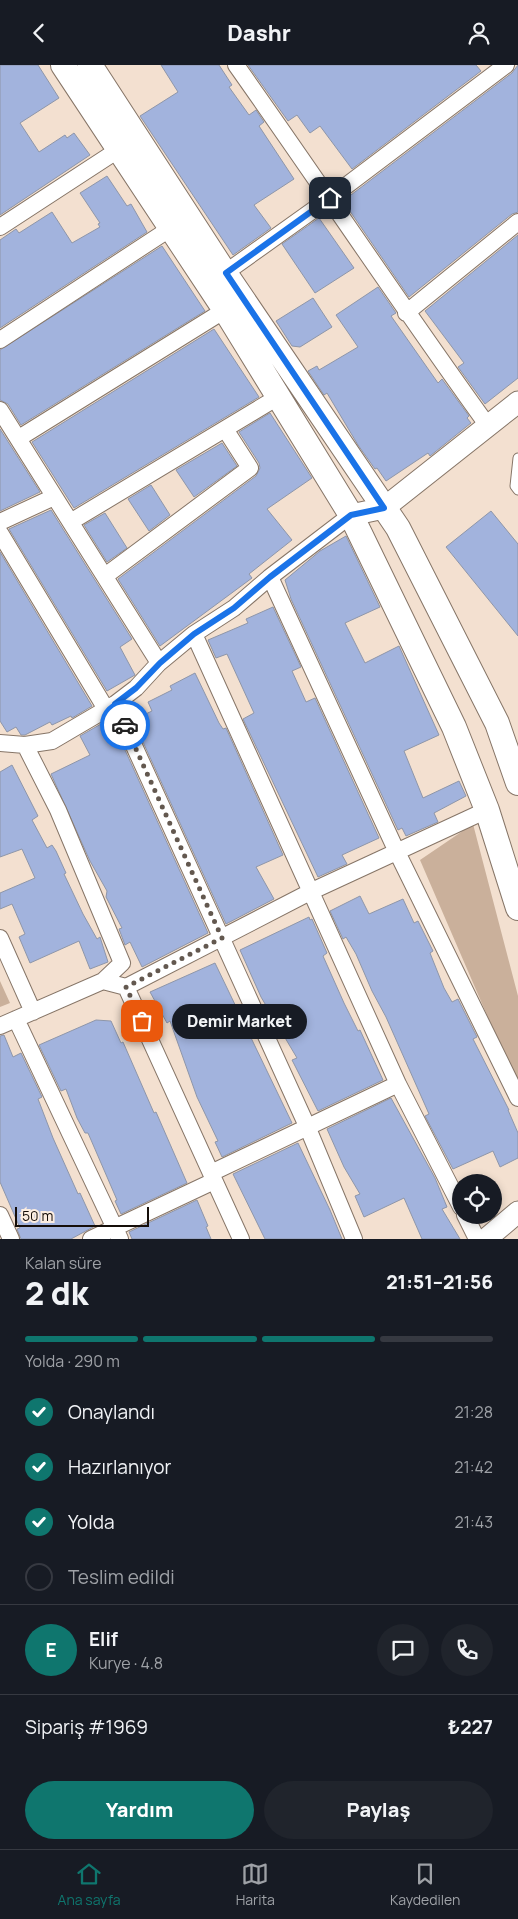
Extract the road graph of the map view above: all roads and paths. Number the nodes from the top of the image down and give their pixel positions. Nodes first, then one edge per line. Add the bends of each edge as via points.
1 (63, 65) edge
2 (90, 65) edge
3 (236, 65) edge
4 (506, 65) edge
5 (118, 150) junction
6 (330, 198) junction
7 (518, 222) edge
8 (0, 227) edge
9 (171, 228) junction
10 (226, 273) junction
11 (225, 310) junction
12 (406, 313) junction
13 (0, 340) edge
14 (278, 397) junction
15 (518, 402) edge
16 (0, 410) edge
17 (488, 426) junction
18 (225, 429) junction
19 (19, 438) junction
20 (518, 458) edge
21 (518, 490) edge
22 (54, 497) junction
23 (384, 508) junction
24 (351, 515) junction
25 (72, 521) junction
26 (0, 522) edge
27 (0, 533) edge
28 (106, 576) junction
29 (270, 577) junction
30 (194, 634) junction
31 (160, 663) junction
32 (111, 707) junction
33 (1, 741) edge
34 (25, 745) junction
35 (518, 783) edge
36 (487, 810) junction
37 (396, 850) junction
38 (312, 891) junction
39 (518, 908) edge
40 (0, 938) edge
41 (222, 938) junction
42 (103, 981) junction
43 (126, 987) junction
44 (33, 1012) junction
45 (16, 1019) junction
46 (0, 1027) edge
47 (398, 1084) junction
48 (518, 1099) edge
49 (307, 1126) junction
50 (212, 1177) junction
51 (452, 1189) edge
52 (518, 1212) edge
53 (0, 1215) edge
54 (470, 1224) edge
55 (117, 1234) edge
56 (11, 1239) edge
57 (91, 1239) edge
58 (241, 1239) edge
59 (354, 1239) edge
60 (478, 1239) edge
61 (486, 1239) edge

1 - 5 main road
2 - 10 main road
3 - 6 street
4 - 6 street
5 - 8 street
5 - 9 main road
6 - 10 street
6 - 12 street
7 - 12 street
9 - 11 main road
9 - 13 street
10 - 23 main road
11 - 14 main road
11 - 19 street
12 - 17 street
14 - 18 street
14 - 24 main road
15 - 17 street
16 - 19 street
17 - 23 street
18 - 25 street
18 - 28 street via 250,468
19 - 22 street
20 - 21 lane via 515,486
22 - 25 street
22 - 26 street
23 - 24 street
23 - 35 main road via 398,528 497,723
24 - 29 street
24 - 36 main road via 454,727
25 - 28 street
27 - 32 street
28 - 31 street
29 - 30 street via 234,608
29 - 37 street
30 - 31 street
30 - 38 street
31 - 32 street via 136,688
32 - 34 street via 52,741
32 - 41 street
33 - 34 street
34 - 42 street via 58,810 122,963
36 - 37 street
36 - 39 main road
37 - 38 street
37 - 48 street
38 - 41 street
38 - 47 street
40 - 44 street
41 - 43 street
41 - 49 street
42 - 43 street
42 - 44 street
43 - 50 street
44 - 45 street
45 - 46 street
45 - 55 street
47 - 49 street
47 - 51 street
49 - 50 street
49 - 59 street
50 - 55 street
50 - 58 street
52 - 61 street
53 - 56 street
54 - 60 street
55 - 57 street

